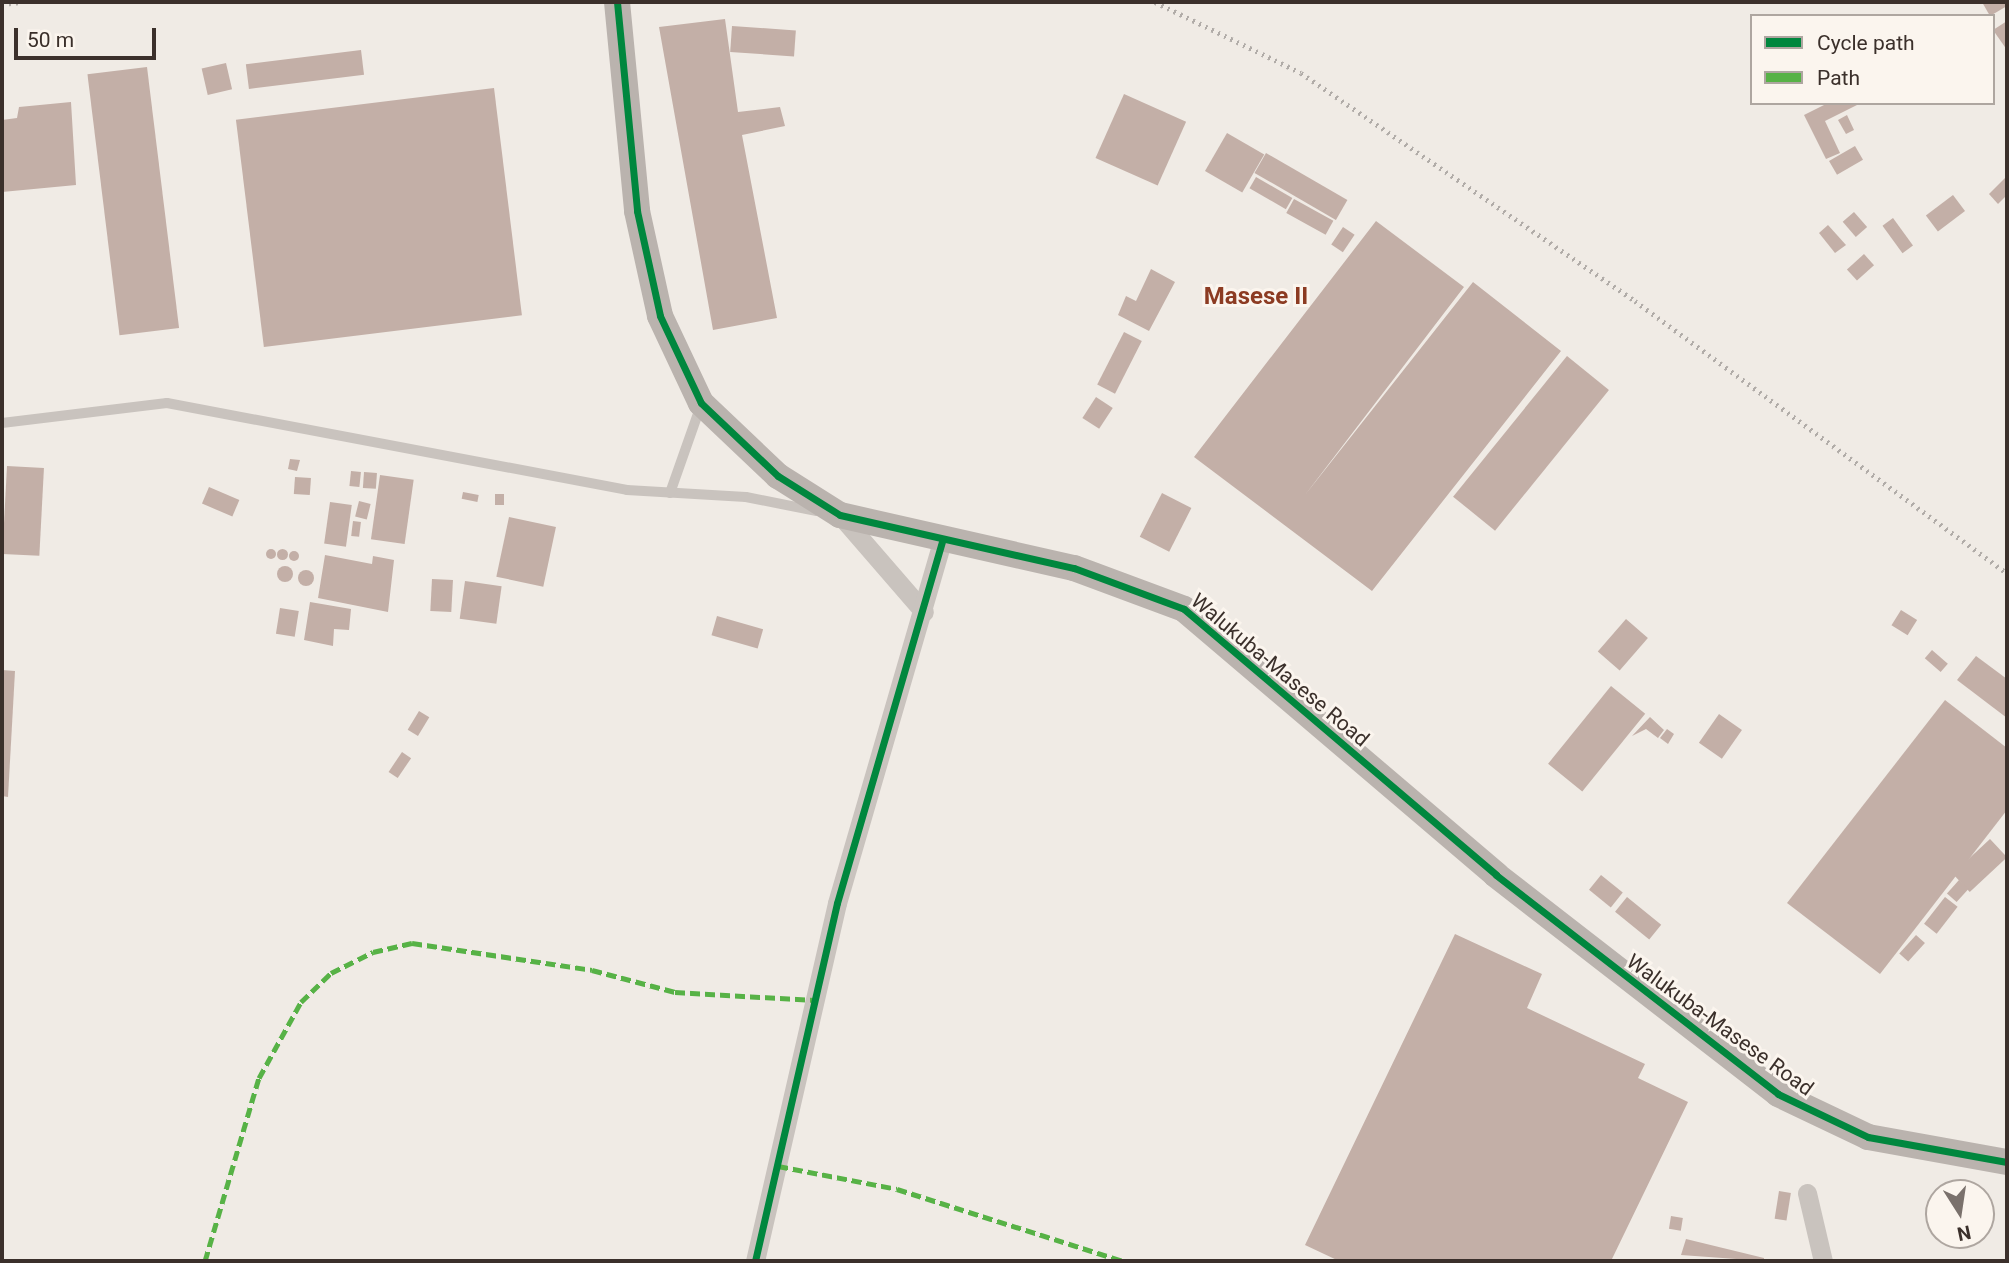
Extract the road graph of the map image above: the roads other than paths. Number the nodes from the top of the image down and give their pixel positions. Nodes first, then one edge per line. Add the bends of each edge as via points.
1 (617, 2) edge
2 (701, 403) junction
3 (2, 423) edge
4 (670, 493) junction
5 (841, 515) junction
6 (943, 539) junction
7 (924, 612) junction
8 (2007, 1162) edge
9 (1807, 1193) dead end
10 (755, 1261) edge
11 (1823, 1261) edge

1 - 2 street, Walukuba-Masese Road via 637,211 660,316
2 - 4 lane
2 - 5 street, Walukuba-Masese Road via 778,476
3 - 4 lane via 167,403
4 - 5 lane via 746,497
5 - 6 street, Walukuba-Masese Road
5 - 7 street
6 - 7 street
6 - 8 street, Walukuba-Masese Road via 1074,568 1184,608 1496,875 1778,1094 1868,1137
7 - 10 street via 837,903
9 - 11 street

